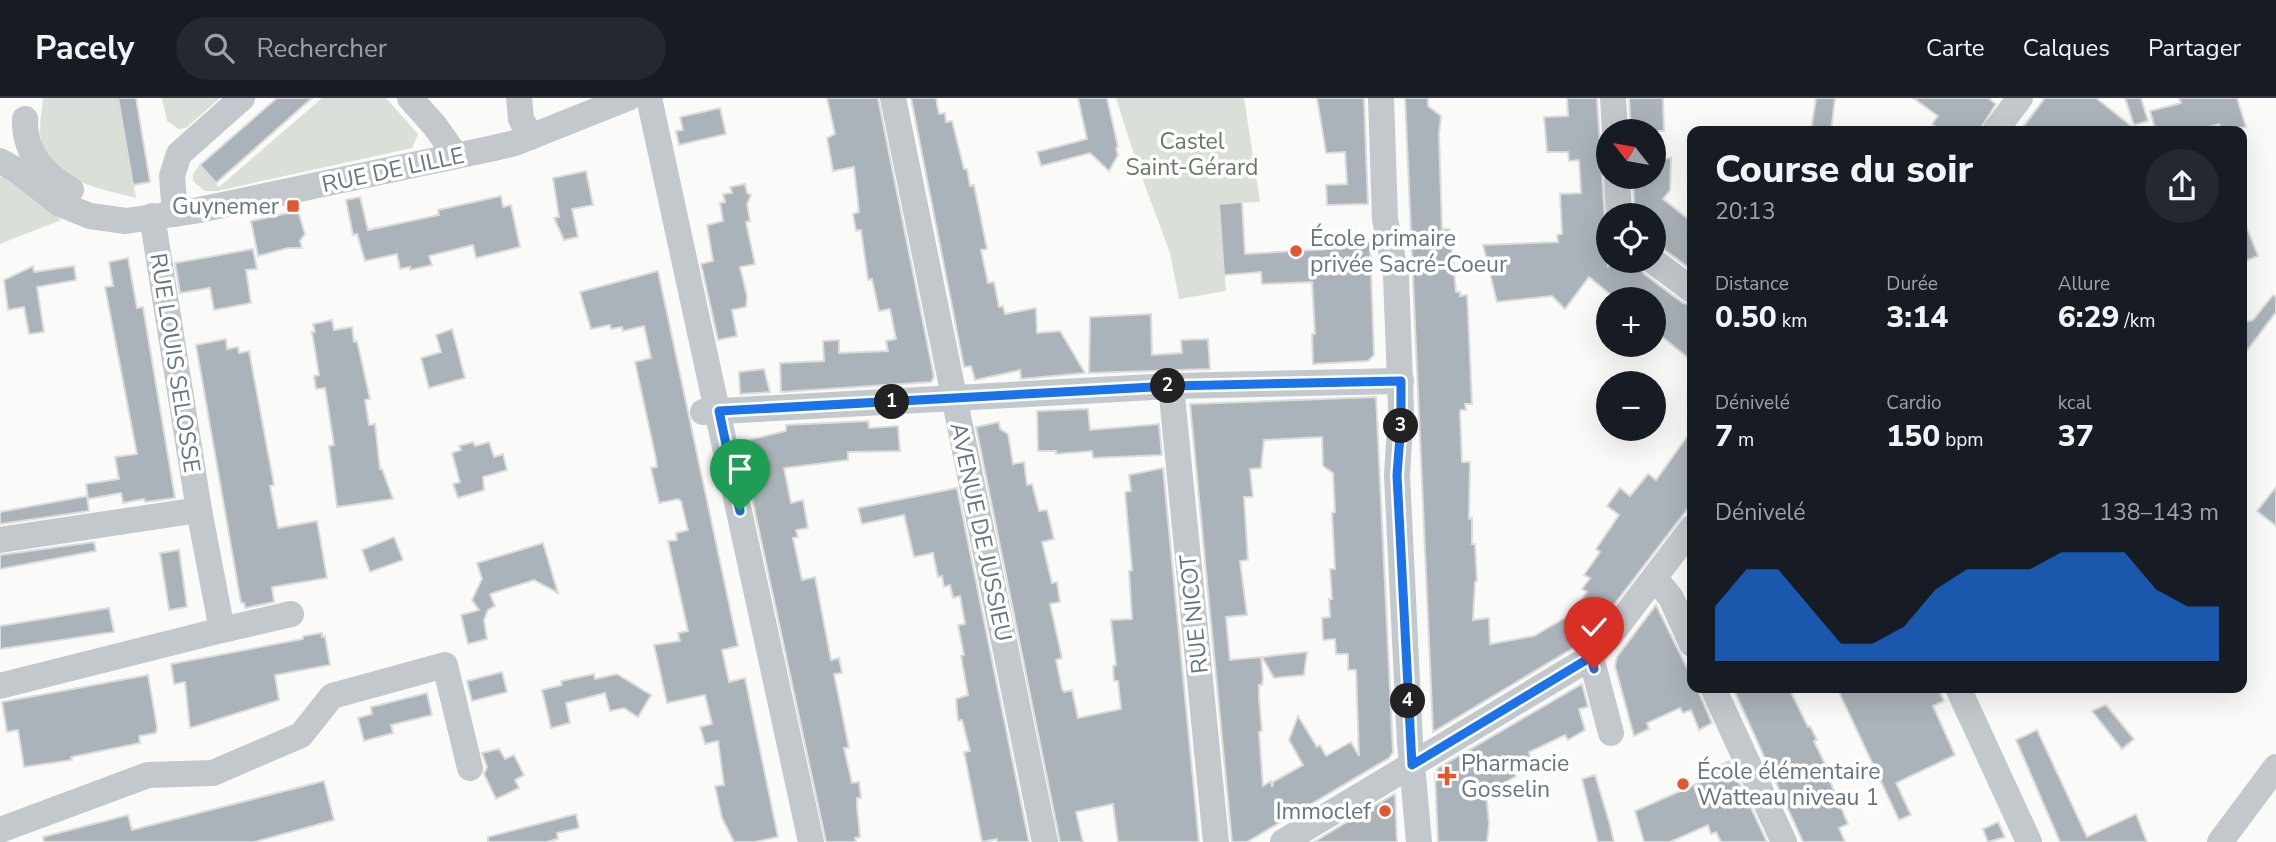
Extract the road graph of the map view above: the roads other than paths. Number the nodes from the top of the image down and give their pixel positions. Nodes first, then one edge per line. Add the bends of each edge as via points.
1 (242, 98) edge
2 (410, 98) edge
3 (519, 98) edge
4 (629, 98) edge
5 (649, 98) edge
6 (893, 98) edge
7 (1381, 98) edge
8 (1613, 98) edge
9 (2020, 98) edge
10 (28, 108) edge
11 (1614, 119) edge
12 (1999, 126) edge
13 (531, 137) junction
14 (0, 152) edge
15 (456, 156) junction
16 (0, 161) edge
17 (163, 215) junction
18 (1666, 271) edge
19 (1687, 286) edge
20 (1401, 381) junction
21 (1171, 386) junction
22 (953, 399) junction
23 (710, 411) junction
24 (199, 510) junction
25 (1687, 535) edge
26 (0, 540) edge
27 (1655, 578) junction
28 (291, 614) dead end
29 (222, 630) junction
30 (1687, 633) edge
31 (1591, 657) junction
32 (0, 686) edge
33 (1715, 693) edge
34 (1960, 693) edge
35 (1611, 733) dead end
36 (1412, 765) junction
37 (2276, 767) edge
38 (470, 768) dead end
39 (0, 830) edge
40 (792, 842) edge
41 (811, 842) edge
42 (1045, 842) edge
43 (1216, 842) edge
44 (1283, 842) edge
45 (1419, 842) edge
46 (1784, 842) edge
47 (2029, 842) edge
48 (2220, 842) edge

1 - 17 street, RUE LOUIS SELOSSE via 178,154
2 - 15 street
3 - 13 street via 521,119
4 - 13 street, RUE DE LILLE
4 - 23 street
5 - 23 street
6 - 22 street, AVENUE DE JUSSIEU
7 - 20 street via 1385,219 1395,265
8 - 11 street
9 - 12 street
10 - 14 street via 14,138
10 - 17 street, RUE DE LILLE via 24,132 30,152 55,180 107,206
13 - 15 street, RUE DE LILLE
15 - 17 street, RUE DE LILLE
16 - 17 street, RUE DE LILLE via 75,211 114,221
17 - 24 street, RUE LOUIS SELOSSE
18 - 19 street
20 - 21 street
20 - 36 street via 1397,475
21 - 22 street
21 - 43 street, RUE NICOT
22 - 23 street
22 - 42 street, AVENUE DE JUSSIEU
23 - 40 street
23 - 41 street
24 - 26 street
24 - 29 street, RUE LOUIS SELOSSE
25 - 27 street
27 - 30 street via 1671,598
27 - 31 street
28 - 29 street
29 - 32 street
31 - 35 street
31 - 36 street
33 - 46 street
34 - 47 street
36 - 44 street
36 - 45 street
37 - 48 street
38 - 39 street via 445,665 332,696 301,735 213,773 148,775

